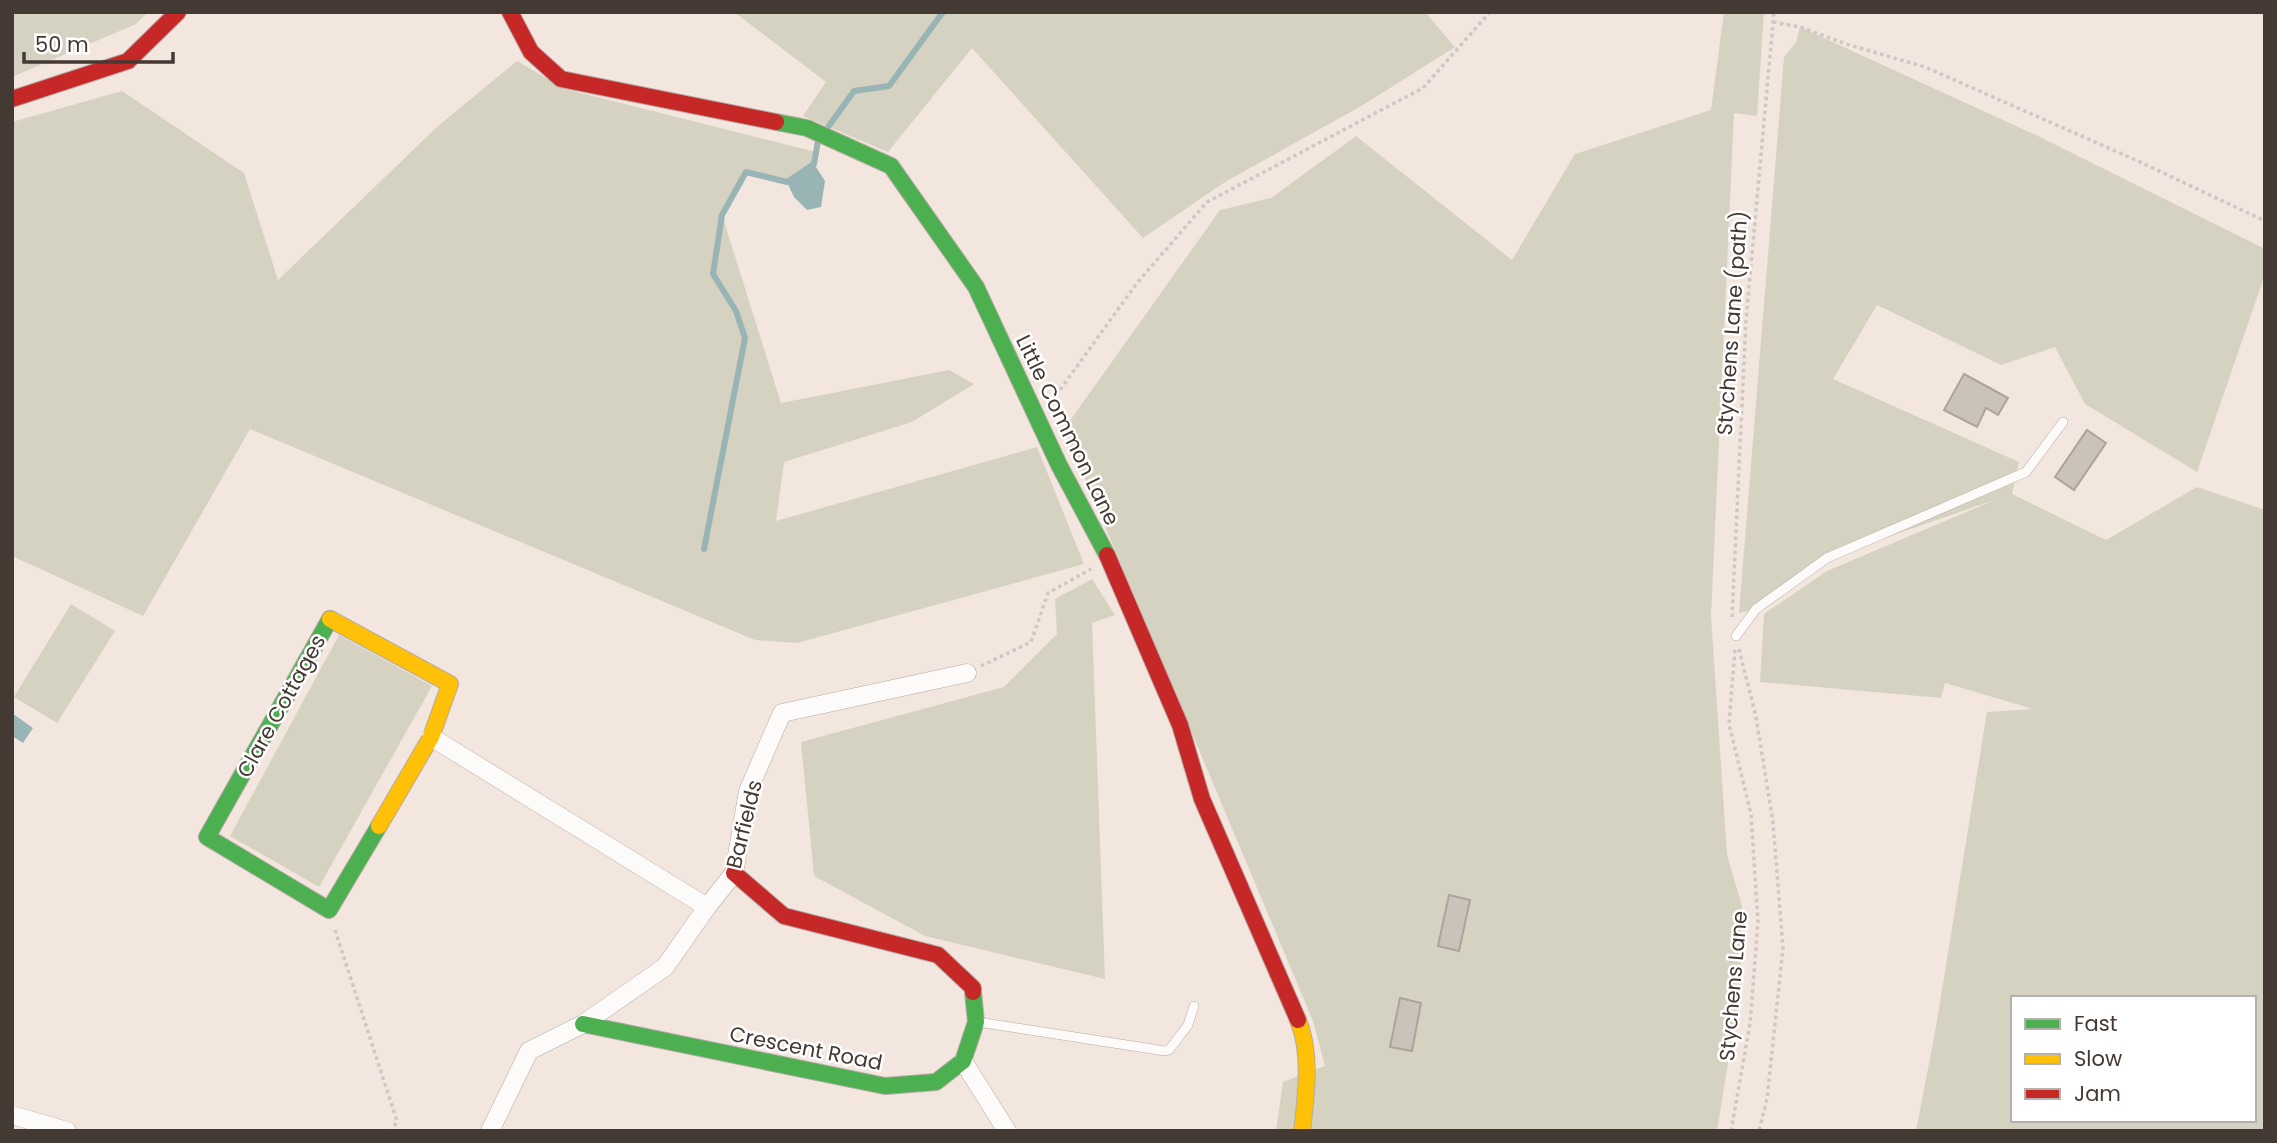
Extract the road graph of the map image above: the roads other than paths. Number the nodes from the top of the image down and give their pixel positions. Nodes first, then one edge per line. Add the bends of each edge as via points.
1 (178, 12) edge
2 (510, 12) edge
3 (12, 99) edge
4 (2063, 422) dead end
5 (1736, 636) road end
6 (967, 673) road end
7 (431, 737) junction
8 (734, 873) junction
9 (707, 907) junction
10 (1194, 1006) dead end
11 (976, 1022) junction
12 (583, 1024) junction
13 (963, 1061) junction
14 (12, 1115) edge
15 (67, 1131) edge
16 (490, 1131) edge
17 (1007, 1131) edge
18 (1302, 1131) edge

1 - 3 street via 128,61
2 - 18 street, Little Common Lane via 531,52 561,79 807,128 891,166 976,287 1110,562 1180,726 1202,799 1306,1037
4 - 5 lane via 2026,471 1826,558 1756,609
6 - 8 street, Barfields via 782,713 748,791
7 - 7 street, Clare Cottages via 450,684 330,619 207,837 329,910
7 - 9 street
8 - 9 street, Barfields
8 - 11 street via 784,916 938,956 973,988
9 - 12 street, Barfields via 666,967
10 - 11 lane via 1188,1025 1165,1051
11 - 13 street
12 - 13 street, Crescent Road via 885,1086 936,1082
12 - 16 street, Barfields via 529,1051
13 - 17 street
14 - 15 street

